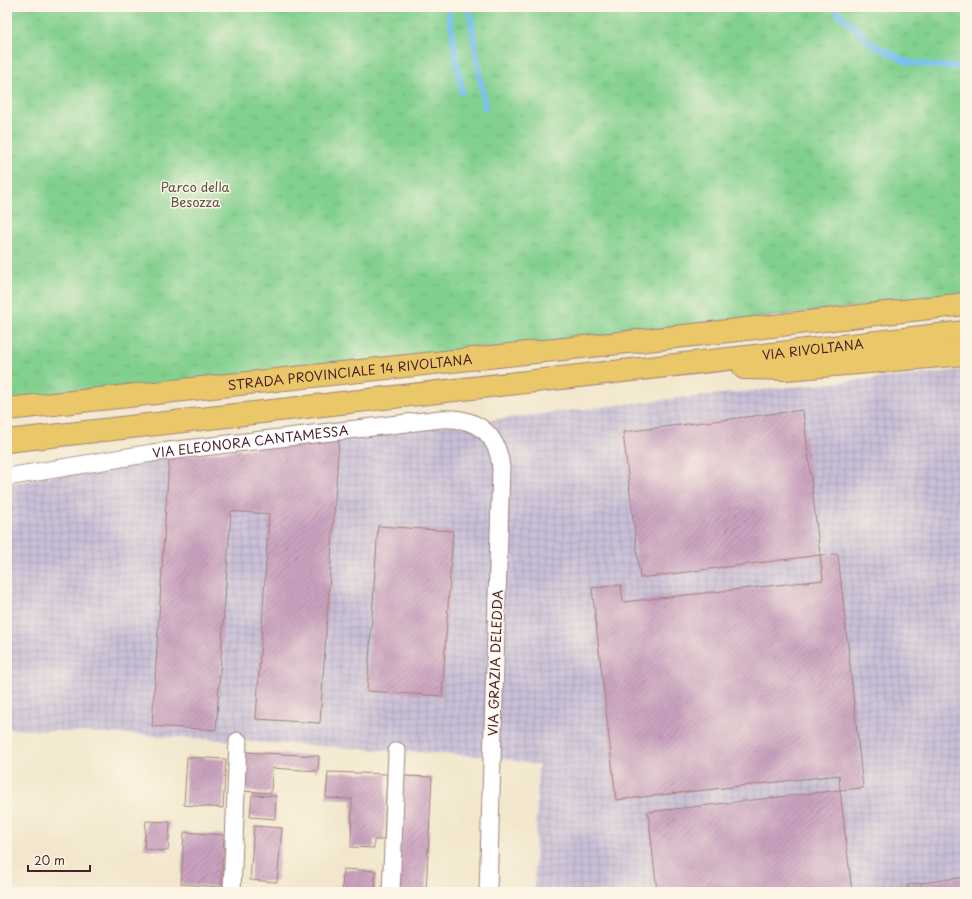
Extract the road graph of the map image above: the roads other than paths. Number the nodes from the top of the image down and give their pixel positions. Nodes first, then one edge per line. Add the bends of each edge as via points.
1 (965, 289) edge
2 (965, 304) edge
3 (965, 332) edge
4 (694, 336) junction
5 (965, 354) edge
6 (661, 366) junction
7 (7, 409) edge
8 (490, 437) joint
9 (7, 441) edge
10 (7, 477) edge
11 (238, 741) dead end
12 (397, 751) dead end
13 (232, 892) edge
14 (390, 892) edge
15 (488, 892) edge

1 - 4 highway via 791,310
2 - 4 highway, VIA RIVOLTANA
3 - 6 highway, VIA RIVOLTANA
4 - 7 highway, STRADA PROVINCIALE 14 RIVOLTANA
5 - 6 highway via 786,369
6 - 9 highway
8 - 10 street, VIA ELEONORA CANTAMESSA via 481,427 470,422 455,418 442,419 152,453
8 - 15 street, VIA GRAZIA DELEDDA via 500,456 501,481
11 - 13 street
12 - 14 street

